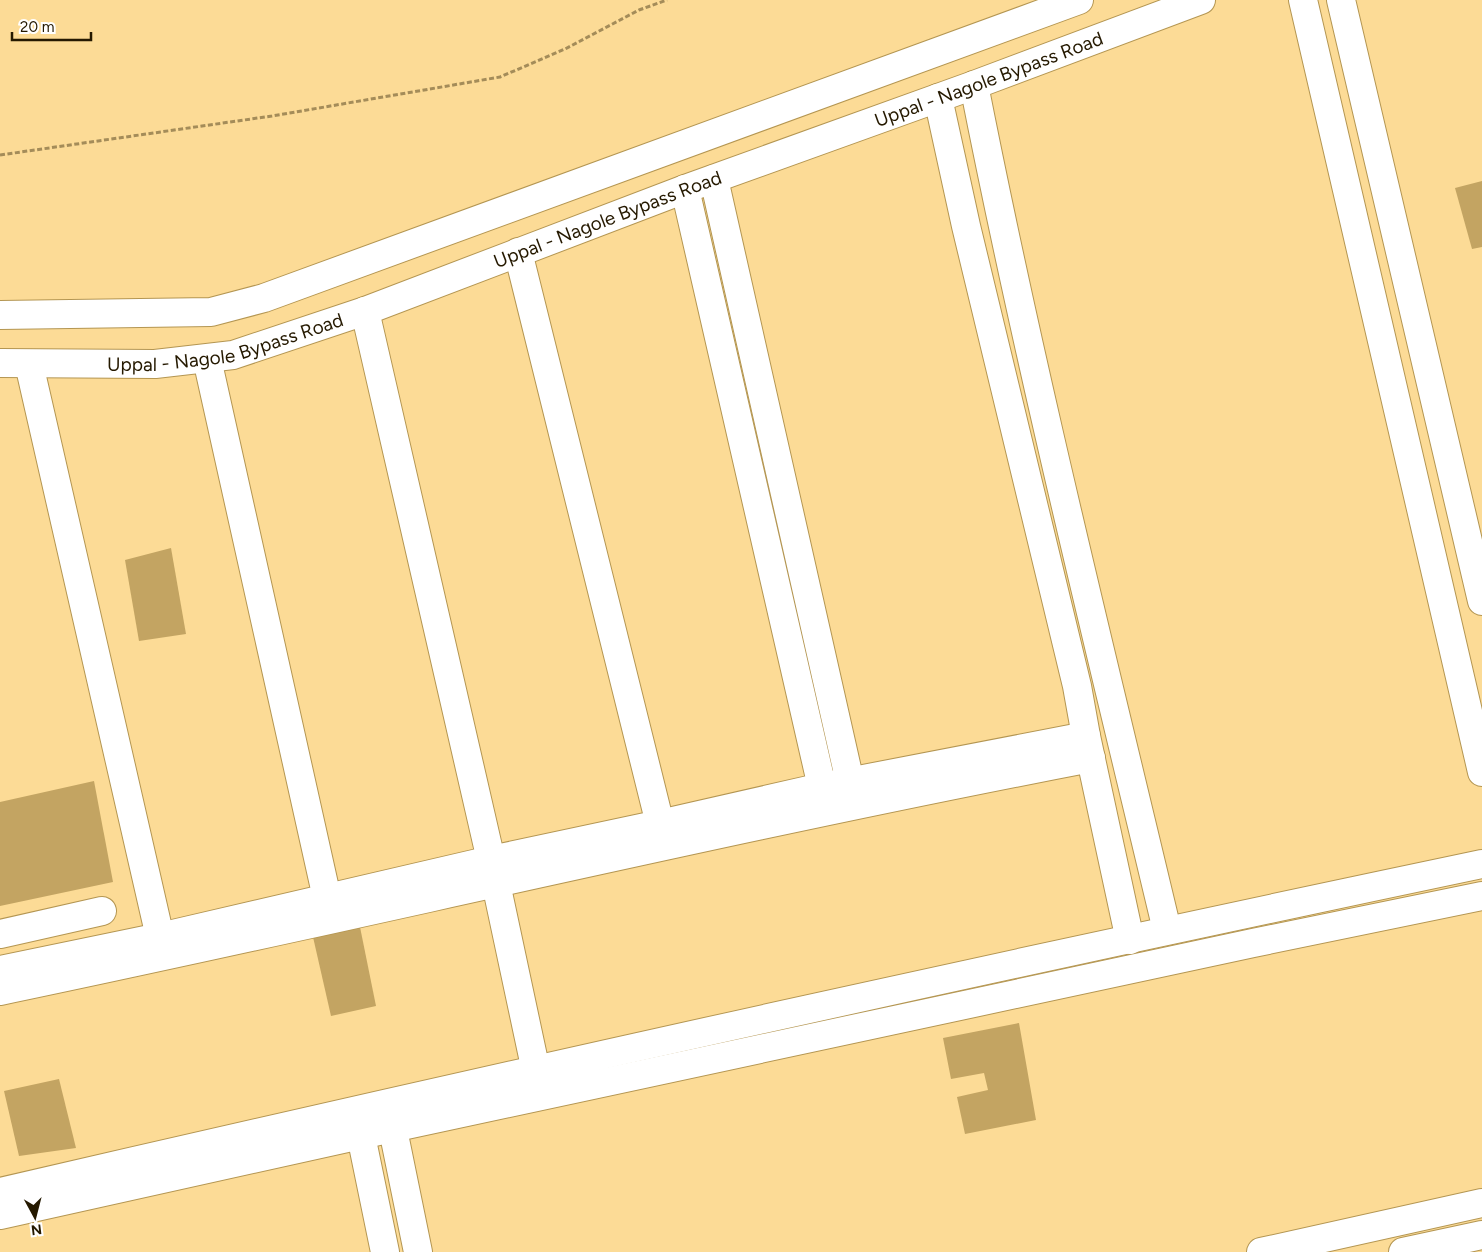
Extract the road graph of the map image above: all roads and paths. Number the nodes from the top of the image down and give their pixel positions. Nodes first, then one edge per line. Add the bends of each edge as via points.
1 (667, 0) edge
2 (1079, 0) edge
3 (1200, 0) edge
4 (1303, 0) edge
5 (1341, 0) edge
6 (974, 86) junction
7 (938, 98) junction
8 (0, 156) edge
9 (714, 179) junction
10 (685, 189) junction
11 (518, 252) junction
12 (365, 311) junction
13 (0, 314) edge
14 (206, 359) junction
15 (0, 363) edge
16 (29, 364) junction
17 (1482, 601) edge
18 (1089, 747) junction
19 (1482, 772) edge
20 (850, 782) junction
21 (822, 787) junction
22 (660, 824) junction
23 (1482, 864) edge
24 (493, 871) junction
25 (1482, 896) edge
26 (327, 898) junction
27 (102, 911) dead end
28 (1167, 930) junction
29 (0, 934) edge
30 (160, 937) junction
31 (1130, 940) junction
32 (0, 970) edge
33 (0, 991) edge
34 (536, 1071) junction
35 (390, 1115) junction
36 (358, 1122) junction
37 (0, 1192) edge
38 (1482, 1203) edge
39 (0, 1215) edge
40 (1482, 1235) edge
41 (385, 1252) edge
42 (418, 1252) edge
43 (1261, 1252) edge
44 (1403, 1252) edge

1 - 8 path via 639,10 565,49 500,77 272,116
2 - 13 street, Uppal - Nagole Bypass Road via 264,298 211,312
3 - 6 street, Uppal - Nagole Bypass Road
4 - 19 street
5 - 17 street
6 - 7 street, Uppal - Nagole Bypass Road
6 - 28 street via 1001,220
7 - 9 street, Uppal - Nagole Bypass Road
7 - 18 street
9 - 10 street, Uppal - Nagole Bypass Road
9 - 20 street
10 - 11 street, Uppal - Nagole Bypass Road
10 - 21 street
11 - 12 street, Uppal - Nagole Bypass Road
11 - 22 street
12 - 14 street, Uppal - Nagole Bypass Road via 251,350
12 - 24 street
14 - 16 street, Uppal - Nagole Bypass Road via 155,364
14 - 26 street
15 - 16 street, Uppal - Nagole Bypass Road
16 - 30 street
18 - 20 street
18 - 24 street via 937,787
18 - 31 street
20 - 21 street
21 - 22 street
22 - 24 street
23 - 28 street
24 - 26 street
24 - 33 street
24 - 34 street
25 - 35 street
26 - 30 street
27 - 29 street
28 - 31 street
30 - 32 street
31 - 34 street
34 - 35 street
35 - 36 street
35 - 42 street
36 - 37 street
36 - 39 street
36 - 41 street
38 - 43 street
40 - 44 street

